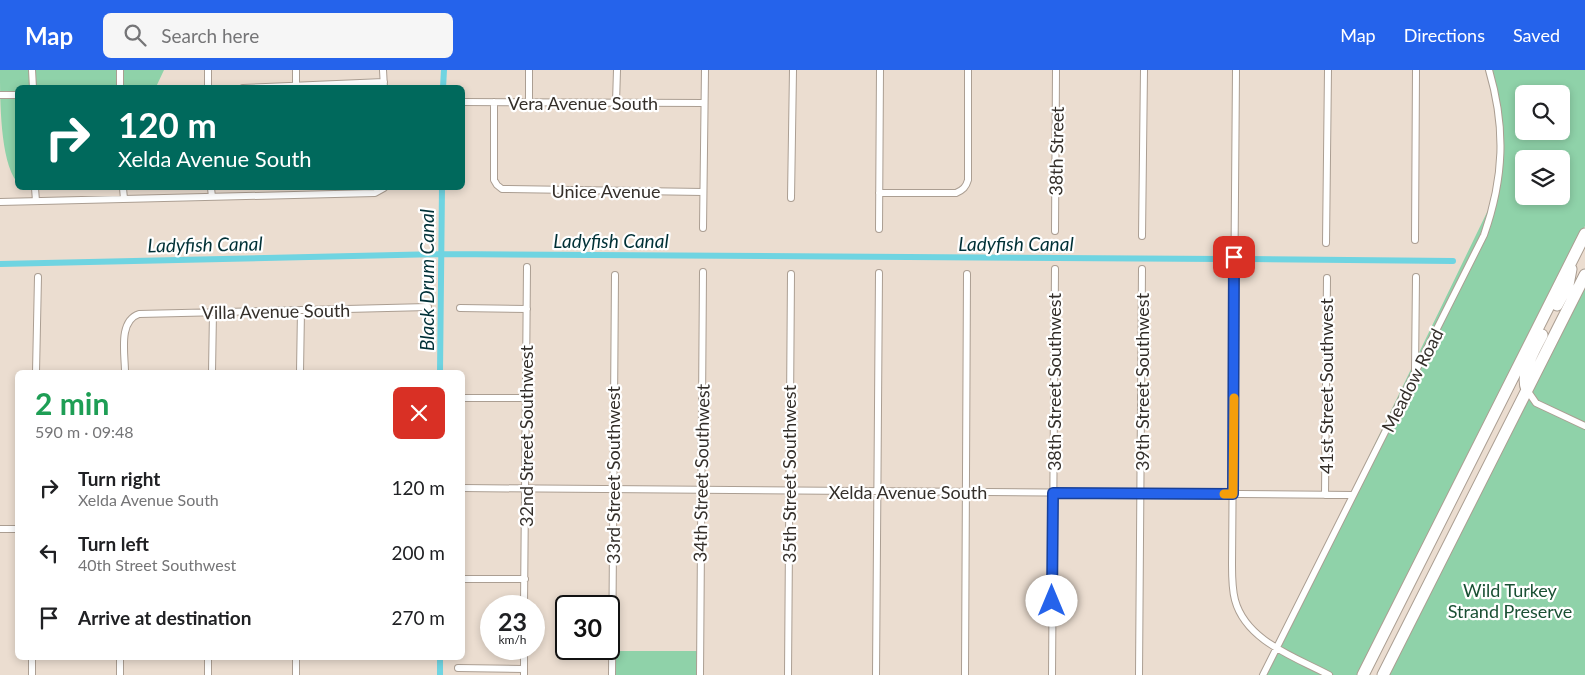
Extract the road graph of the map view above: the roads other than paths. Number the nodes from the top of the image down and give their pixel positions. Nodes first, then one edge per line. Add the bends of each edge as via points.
1 (32, 70) edge
2 (120, 70) edge
3 (208, 70) edge
4 (296, 70) edge
5 (383, 70) edge
6 (529, 70) edge
7 (617, 70) edge
8 (704, 70) edge
9 (792, 70) edge
10 (880, 70) edge
11 (968, 70) edge
12 (1056, 70) edge
13 (1144, 70) edge
14 (1236, 70) edge
15 (1328, 70) edge
16 (1416, 70) edge
17 (1489, 70) edge
18 (33, 85) edge
19 (120, 85) edge
20 (208, 85) edge
21 (296, 85) edge
22 (384, 85) edge
23 (0, 95) edge
24 (15, 95) edge
25 (465, 102) edge
26 (494, 102) junction
27 (529, 103) junction
28 (616, 103) junction
29 (704, 103) junction
30 (35, 190) edge
31 (124, 190) edge
32 (211, 190) edge
33 (300, 190) edge
34 (380, 190) edge
35 (703, 192) junction
36 (879, 193) junction
37 (300, 195) junction
38 (212, 197) junction
39 (791, 198) dead end
40 (124, 199) junction
41 (36, 201) junction
42 (0, 202) edge
43 (703, 228) dead end
44 (879, 229) dead end
45 (1055, 231) dead end
46 (1585, 234) edge
47 (1142, 236) dead end
48 (1415, 240) dead end
49 (1326, 243) dead end
50 (1573, 258) junction
51 (527, 266) dead end
52 (1054, 269) dead end
53 (1142, 269) dead end
54 (703, 272) dead end
55 (879, 273) dead end
56 (791, 274) dead end
57 (967, 274) dead end
58 (615, 275) dead end
59 (1585, 275) edge
60 (38, 277) dead end
61 (1416, 277) dead end
62 (1326, 278) dead end
63 (428, 307) dead end
64 (460, 308) dead end
65 (527, 309) junction
66 (301, 310) junction
67 (213, 312) junction
68 (36, 370) edge
69 (124, 370) edge
70 (212, 370) edge
71 (300, 370) edge
72 (1415, 374) junction
73 (1527, 390) junction
74 (465, 398) edge
75 (526, 398) junction
76 (1585, 426) edge
77 (465, 488) edge
78 (526, 489) junction
79 (613, 489) junction
80 (701, 490) junction
81 (789, 491) junction
82 (877, 491) junction
83 (965, 492) junction
84 (1053, 493) junction
85 (1141, 494) junction
86 (1233, 494) junction
87 (1324, 495) junction
88 (1353, 495) junction
89 (0, 529) edge
90 (15, 529) edge
91 (465, 579) edge
92 (525, 579) junction
93 (524, 595) edge
94 (1277, 648) junction
95 (32, 660) edge
96 (120, 660) edge
97 (208, 660) edge
98 (296, 660) edge
99 (458, 668) dead end
100 (524, 672) edge
101 (32, 675) edge
102 (120, 675) edge
103 (208, 675) edge
104 (296, 675) edge
105 (612, 675) edge
106 (700, 675) edge
107 (788, 675) edge
108 (876, 675) edge
109 (965, 675) edge
110 (1052, 675) edge
111 (1140, 675) edge
112 (1263, 675) edge
113 (1329, 675) edge
114 (1363, 675) edge
115 (1383, 675) edge

1 - 18 street
2 - 19 street
3 - 20 street
4 - 21 street
5 - 22 street
6 - 27 street
7 - 28 street
8 - 29 street
9 - 39 street
10 - 36 street
11 - 36 street via 966,186 956,193
12 - 45 street, 38th Street
13 - 47 street
14 - 86 street
15 - 49 street
16 - 48 street
17 - 72 street, Meadow Road via 1501,133 1495,200 1475,254
23 - 24 street
25 - 26 street, Vera Avenue South
26 - 27 street, Vera Avenue South
26 - 35 street, Unice Avenue via 494,180 502,189
27 - 28 street, Vera Avenue South
28 - 29 street, Vera Avenue South
29 - 35 street
30 - 41 street
31 - 40 street
32 - 38 street
33 - 37 street
34 - 37 street via 375,193
35 - 43 street
36 - 44 street
37 - 38 street
38 - 40 street
40 - 41 street
41 - 42 street
46 - 50 highway
50 - 73 highway via 1568,285 1524,375
50 - 114 highway
51 - 65 street, 32nd Street Southwest
52 - 84 street, 38th Street Southwest
53 - 85 street, 39th Street Southwest
54 - 80 street, 34th Street Southwest
55 - 82 street
56 - 81 street, 35th Street Southwest
57 - 83 street
58 - 79 street, 33rd Street Southwest
59 - 73 highway
60 - 68 street
61 - 72 street
62 - 87 street, 41st Street Southwest
63 - 66 street, Villa Avenue South
64 - 65 street
65 - 75 street, 32nd Street Southwest
66 - 67 street, Villa Avenue South
66 - 71 street
67 - 69 street, Villa Avenue South via 139,314 132,317 125,330
67 - 70 street
72 - 88 street, Meadow Road
73 - 76 street via 1536,403
73 - 115 highway
74 - 75 street
75 - 78 street, 32nd Street Southwest
77 - 78 street, Xelda Avenue South
78 - 79 street, Xelda Avenue South
78 - 92 street, 32nd Street Southwest
79 - 80 street, Xelda Avenue South
79 - 105 street, 33rd Street Southwest
80 - 81 street, Xelda Avenue South
80 - 106 street, 34th Street Southwest
81 - 82 street, Xelda Avenue South
81 - 107 street, 35th Street Southwest
82 - 83 street, Xelda Avenue South
82 - 108 street
83 - 84 street, Xelda Avenue South
83 - 109 street
84 - 85 street, Xelda Avenue South
84 - 110 street, 38th Street Southwest
85 - 86 street, Xelda Avenue South
85 - 111 street, 39th Street Southwest
86 - 87 street, Xelda Avenue South
86 - 94 street via 1232,586 1235,600 1253,631
87 - 88 street, Xelda Avenue South
88 - 94 street, Meadow Road
89 - 90 street
91 - 92 street
92 - 93 street, 32nd Street Southwest
94 - 112 street, Meadow Road
94 - 113 street
95 - 101 street
96 - 102 street
97 - 103 street
98 - 104 street
99 - 100 street

